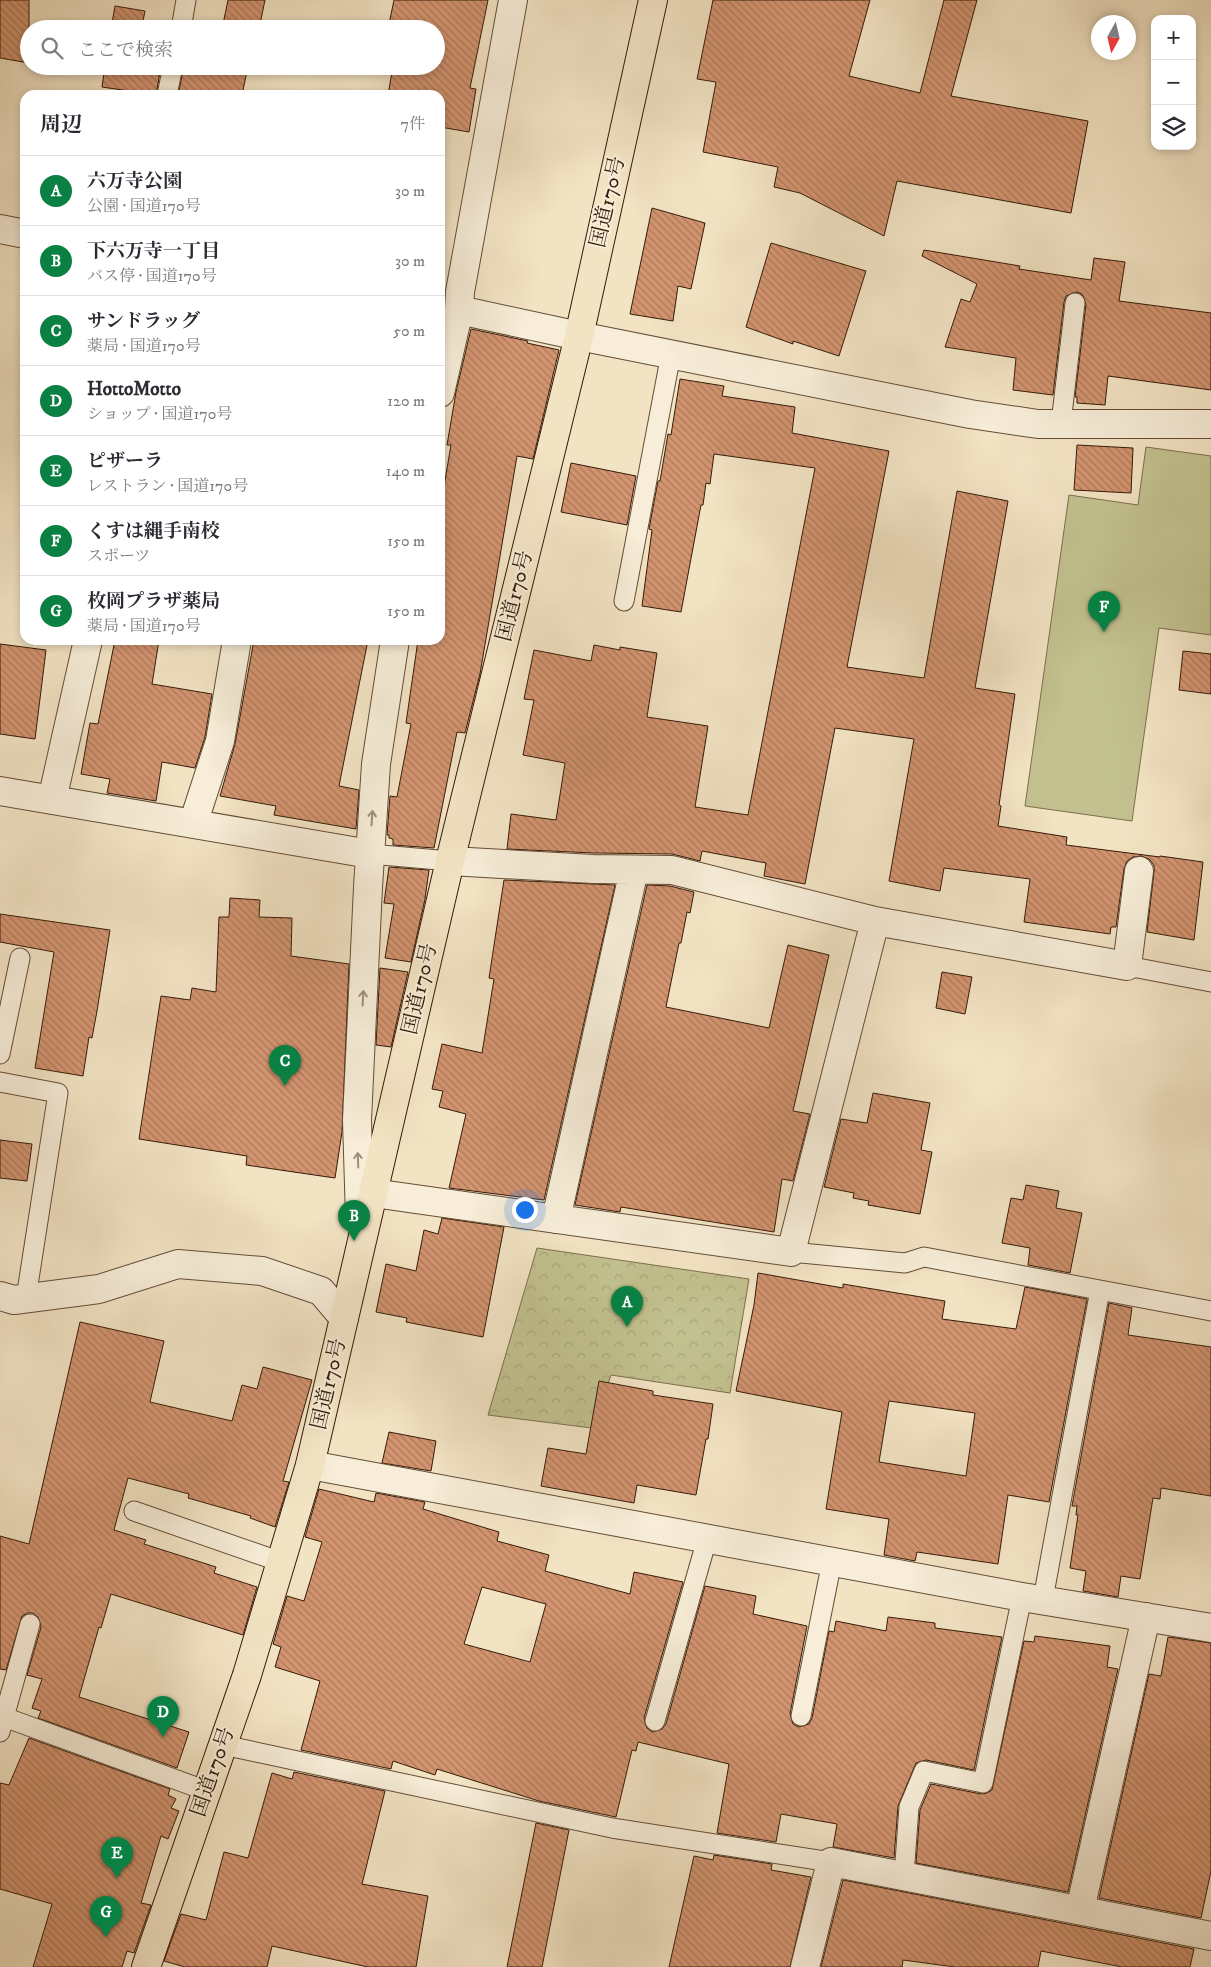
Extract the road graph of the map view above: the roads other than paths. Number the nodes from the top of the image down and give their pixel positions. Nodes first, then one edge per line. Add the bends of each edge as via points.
1 (186, 0) edge
2 (513, 0) edge
3 (653, 0) edge
4 (182, 20) edge
5 (171, 75) edge
6 (168, 90) edge
7 (0, 230) edge
8 (20, 233) edge
9 (453, 297) edge
10 (1075, 303) dead end
11 (579, 336) junction
12 (671, 354) junction
13 (445, 356) edge
14 (1061, 423) junction
15 (1211, 424) edge
16 (624, 601) dead end
17 (87, 645) edge
18 (236, 645) edge
19 (394, 645) edge
20 (0, 791) edge
21 (52, 800) junction
22 (193, 824) junction
23 (370, 854) junction
24 (450, 861) junction
25 (634, 870) junction
26 (1139, 871) dead end
27 (875, 921) junction
28 (20, 958) dead end
29 (1127, 966) junction
30 (1211, 982) edge
31 (0, 1054) edge
32 (0, 1082) edge
33 (373, 1193) junction
34 (556, 1218) junction
35 (361, 1244) junction
36 (790, 1252) junction
37 (1100, 1290) junction
38 (13, 1297) edge
39 (1211, 1311) edge
40 (344, 1318) junction
41 (310, 1466) junction
42 (134, 1511) dead end
43 (708, 1539) junction
44 (832, 1561) junction
45 (281, 1562) junction
46 (1033, 1598) junction
47 (1146, 1617) junction
48 (30, 1624) dead end
49 (1211, 1628) edge
50 (801, 1716) dead end
51 (655, 1721) dead end
52 (2, 1725) edge
53 (223, 1745) junction
54 (207, 1791) junction
55 (831, 1862) junction
56 (904, 1876) junction
57 (1080, 1910) junction
58 (1211, 1936) edge
59 (146, 1967) edge
60 (805, 1967) edge

1 - 4 lane
2 - 9 street
3 - 11 highway, 国道170号
5 - 6 lane
7 - 8 street
9 - 11 street
9 - 13 street
10 - 14 lane
11 - 12 street
11 - 24 highway, 国道170号
12 - 14 street via 970,414 1038,424
12 - 16 lane
14 - 15 street
17 - 21 street
18 - 22 street via 220,741
23 -> 19 street via 376,764
20 - 21 street
21 - 22 street
22 - 23 street
23 - 24 lane
35 -> 23 street via 357,1120
24 - 25 street
24 - 33 highway, 国道170号
25 - 27 street via 672,870
25 - 34 street
26 - 29 street
27 - 29 street
27 - 36 street
28 - 31 lane
29 - 30 lane
32 - 38 lane via 58,1093
33 - 34 street
33 - 35 highway, 国道170号
34 - 36 street
35 - 40 highway, 国道170号
36 - 37 lane via 905,1263 924,1257
37 - 39 lane
37 - 46 lane
38 - 40 street via 99,1289 178,1264 262,1272 312,1288 321,1291
40 - 41 highway, 国道170号
41 - 43 street
41 - 45 highway, 国道170号
42 - 45 lane
43 - 44 street
43 - 51 lane
44 - 46 street
44 - 50 lane
45 - 53 highway, 国道170号
46 - 47 street
46 - 56 lane via 983,1783 924,1771 909,1807
47 - 49 street
47 - 57 street
48 - 52 lane
52 - 54 lane
53 - 54 highway, 国道170号
53 - 55 lane via 612,1828
54 - 59 highway, 国道170号
55 - 56 street
55 - 60 street
56 - 57 street
57 - 58 street

